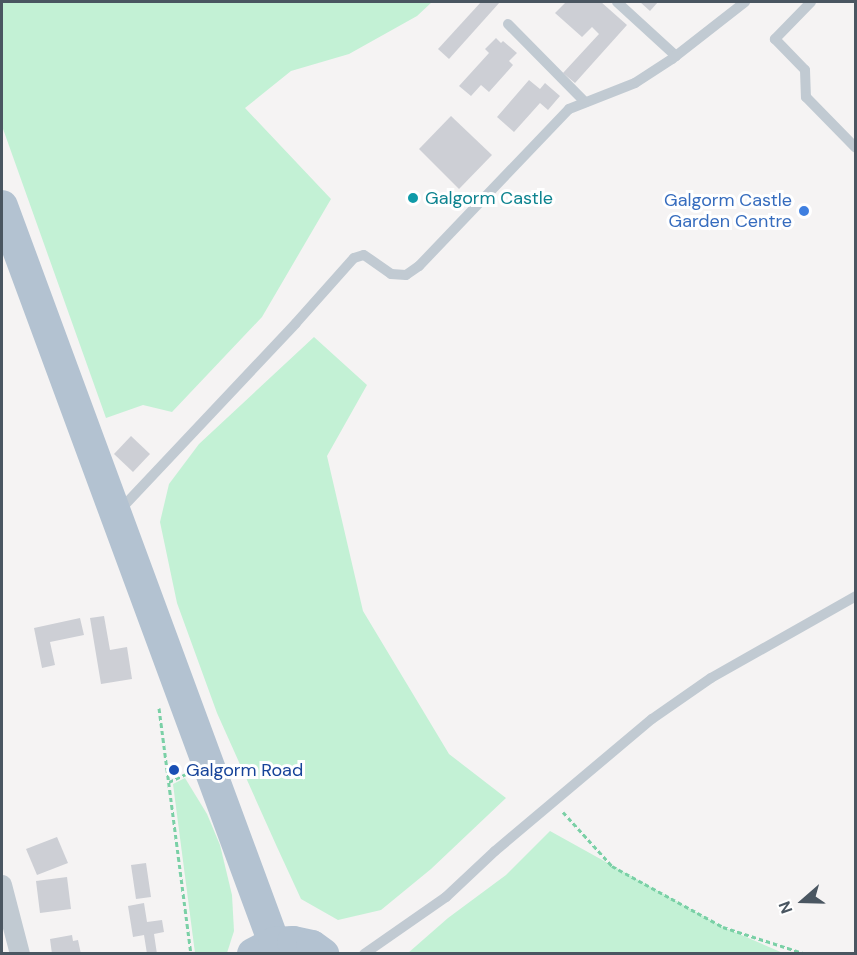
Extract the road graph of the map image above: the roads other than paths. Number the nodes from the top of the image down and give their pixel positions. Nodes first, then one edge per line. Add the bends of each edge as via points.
1 (617, 2) edge
2 (745, 2) edge
3 (811, 2) edge
4 (508, 24) dead end
5 (676, 56) junction
6 (585, 102) junction
7 (855, 148) edge
8 (2, 206) edge
9 (117, 514) junction
10 (855, 596) edge
11 (2, 885) edge
12 (263, 948) edge
13 (20, 954) edge
14 (323, 954) edge
15 (364, 954) edge

1 - 5 lane
2 - 5 lane
3 - 7 lane via 775,39 805,70 806,97
4 - 6 lane
5 - 6 lane via 635,84
6 - 9 lane via 569,109 419,267 406,275 391,274 364,255 354,258
8 - 9 main road
9 - 12 main road
10 - 15 lane via 701,684 652,718 446,897
11 - 13 street
12 - 14 main road via 293,942 312,946

